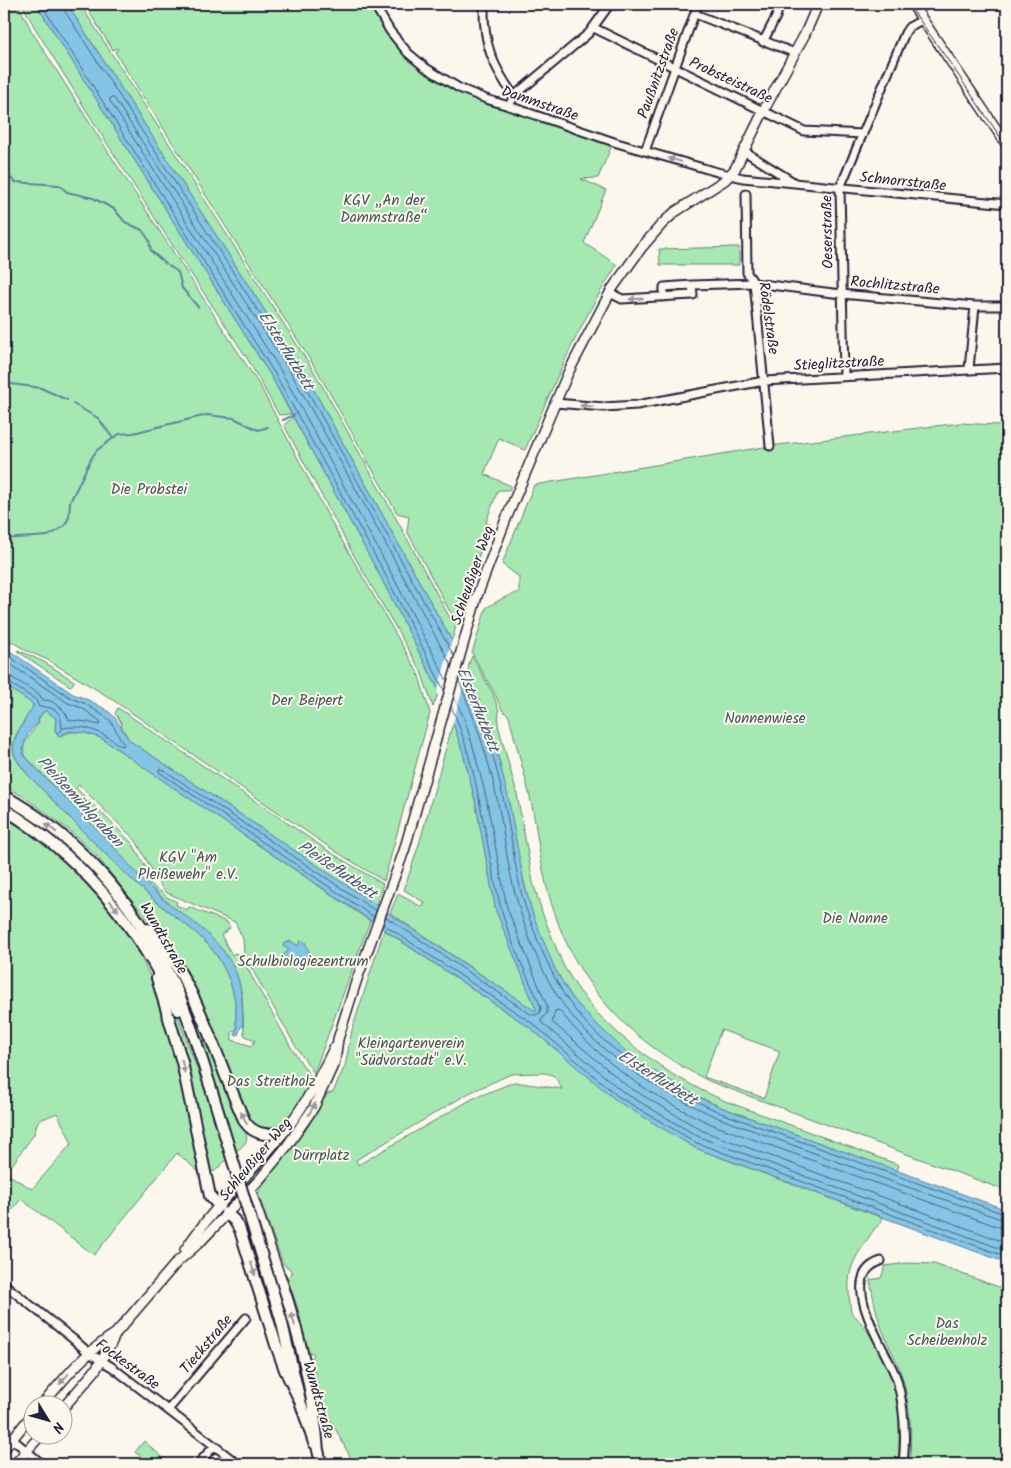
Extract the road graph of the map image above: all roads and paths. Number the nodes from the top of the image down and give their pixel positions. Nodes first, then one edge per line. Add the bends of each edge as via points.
1 (374, 4) edge
2 (484, 4) edge
3 (610, 4) edge
4 (698, 4) edge
5 (780, 4) edge
6 (818, 4) edge
7 (915, 5) edge
8 (694, 14) junction
9 (922, 20) junction
10 (594, 28) junction
11 (763, 42) junction
12 (795, 54) junction
13 (674, 69) junction
14 (514, 96) junction
15 (509, 106) junction
16 (764, 110) junction
17 (863, 134) junction
18 (1007, 145) edge
19 (645, 151) junction
20 (744, 151) junction
21 (730, 176) junction
22 (795, 183) junction
23 (840, 188) junction
24 (746, 194) dead end
25 (1007, 204) edge
26 (754, 283) junction
27 (610, 293) junction
28 (841, 294) junction
29 (975, 306) junction
30 (1007, 306) edge
31 (1007, 368) edge
32 (969, 369) junction
33 (844, 376) junction
34 (764, 381) junction
35 (555, 403) junction
36 (770, 446) dead end
37 (4, 796) edge
38 (4, 809) edge
39 (125, 902) junction
40 (148, 954) junction
41 (338, 1039) junction
42 (200, 1058) junction
43 (284, 1131) junction
44 (250, 1189) junction
45 (223, 1210) junction
46 (881, 1261) dead end
47 (280, 1277) joint
48 (4, 1284) edge
49 (246, 1318) dead end
50 (116, 1334) junction
51 (89, 1353) junction
52 (291, 1358) junction
53 (101, 1361) junction
54 (50, 1396) edge
55 (72, 1397) edge
56 (300, 1401) junction
57 (168, 1410) junction
58 (22, 1427) edge
59 (4, 1432) edge
60 (12, 1439) junction
61 (31, 1446) edge
62 (214, 1446) junction
63 (4, 1449) edge
64 (26, 1451) junction
65 (318, 1451) junction
66 (15, 1464) edge
67 (42, 1464) edge
68 (198, 1464) edge
69 (238, 1464) edge
70 (321, 1464) edge
71 (902, 1464) edge

1 - 15 street, Dammstraße via 390,31 426,68 460,88
2 - 14 street via 483,25 491,56
3 - 10 street
4 - 8 street, Paußnitzstraße
5 - 11 street
6 - 12 main road
7 - 9 main road
8 - 11 street
8 - 13 street, Paußnitzstraße
9 - 17 street, Oeserstraße via 905,33
9 - 18 main road
10 - 13 street, Probsteistraße
10 - 14 street
11 - 12 street
12 - 16 main road
13 - 16 street, Probsteistraße
13 - 19 street, Paußnitzstraße
14 - 15 street
15 - 19 street, Dammstraße
16 - 17 street, Probsteistraße via 804,131
16 - 20 main road
17 - 23 street, Oeserstraße
21 -> 19 street, Dammstraße
20 - 21 main road
20 - 22 street, Schnorrstraße
21 - 22 street, Schnorrstraße
21 - 27 main road, Schleußiger Weg via 662,224
22 - 23 street, Schnorrstraße
23 - 25 street, Schnorrstraße
23 - 28 street, Oeserstraße
24 - 26 street, Rödelstraße via 747,273
26 -> 27 street, Rochlitzstraße via 692,285 692,295 622,300
26 - 28 street, Rochlitzstraße
26 - 34 street, Rödelstraße
27 - 35 main road, Schleußiger Weg
28 - 29 street, Rochlitzstraße
28 - 33 street, Oeserstraße
29 - 30 street, Rochlitzstraße
29 - 32 street
31 - 32 street, Stieglitzstraße
32 - 33 street, Stieglitzstraße
33 - 34 street, Stieglitzstraße
34 -> 35 street, Stieglitzstraße via 637,405 604,407
34 - 36 street, Rödelstraße
35 - 41 main road, Schleußiger Weg via 493,552 463,643 407,844
39 -> 37 highway, Wundtstraße via 65,838
38 -> 40 highway, Wundtstraße via 45,837 82,869 118,911
39 - 42 highway, Wundtstraße via 171,978
43 -> 39 highway via 260,1134 245,1122 189,987 155,935
40 - 42 highway, Wundtstraße
40 -> 45 highway via 182,1062 210,1196
41 - 43 main road, Schleußiger Weg via 317,1084
44 -> 41 main road, Schleußiger Weg via 287,1146 314,1106 335,1061
42 - 52 highway, Wundtstraße, bridge
43 - 45 main road, Schleußiger Weg
44 - 45 main road, Schleußiger Weg
44 - 47 main road
45 - 50 main road via 200,1241 177,1262
45 -> 56 highway via 240,1230 278,1351
46 - 71 street via 866,1270 862,1301 892,1366 901,1397
65 -> 47 highway via 316,1420 303,1356
48 - 51 street, Fockestraße
49 - 57 street, Tieckstraße
50 - 51 main road
50 - 53 main road
51 - 53 street, Fockestraße
51 -> 54 main road
52 - 56 highway, Wundtstraße
52 - 65 highway, Wundtstraße
53 - 55 main road
53 - 57 street, Fockestraße
56 - 65 highway, Wundtstraße
57 - 62 street, Fockestraße
58 - 60 main road
59 - 60 street
60 - 63 main road
60 - 64 street
61 - 64 main road
62 - 68 street
62 - 69 street, Fockestraße
64 - 66 main road
64 - 67 street
65 - 70 highway, Wundtstraße

